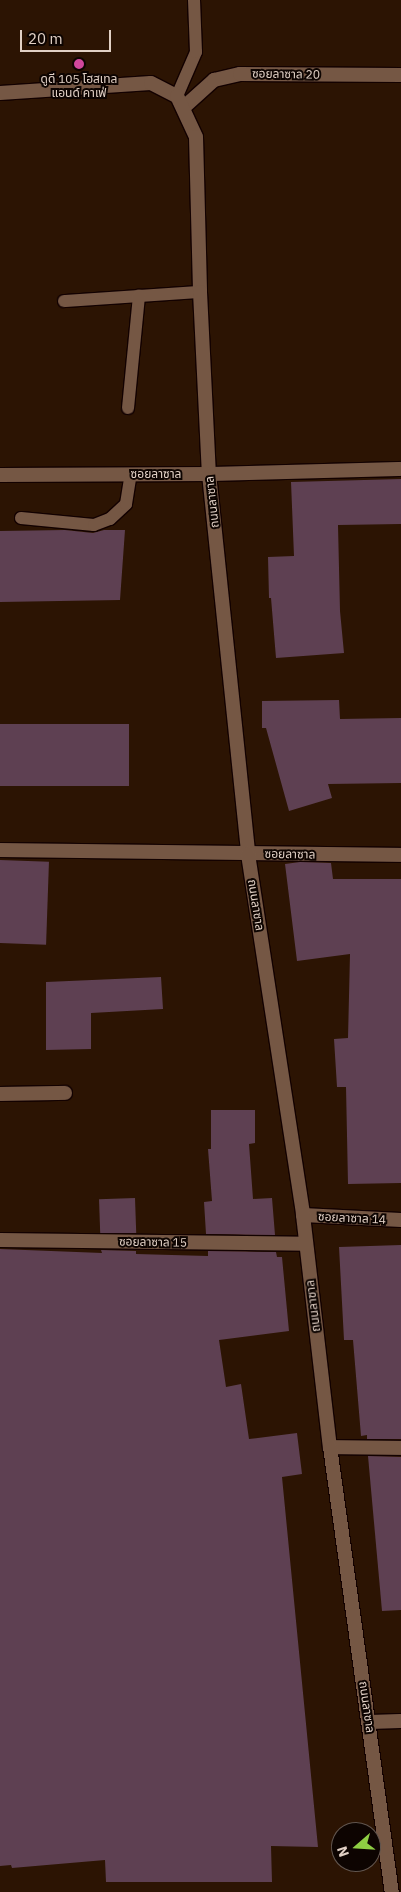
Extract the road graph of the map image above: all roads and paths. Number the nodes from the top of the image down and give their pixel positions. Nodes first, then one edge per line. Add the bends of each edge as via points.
1 (194, 0) edge
2 (401, 75) edge
3 (0, 93) edge
4 (180, 102) junction
5 (200, 292) junction
6 (139, 296) junction
7 (64, 301) dead end
8 (128, 408) dead end
9 (401, 469) edge
10 (131, 474) junction
11 (209, 474) junction
12 (0, 475) edge
13 (21, 518) dead end
14 (0, 850) edge
15 (248, 854) junction
16 (401, 855) edge
17 (66, 1093) dead end
18 (0, 1094) edge
19 (303, 1215) junction
20 (401, 1220) edge
21 (0, 1240) edge
22 (306, 1244) junction
23 (330, 1447) junction
24 (401, 1448) edge
25 (401, 1721) edge
26 (370, 1722) junction
27 (392, 1892) edge

1 - 4 lane via 196,52
2 - 4 street, ซอยลาซาล 20 via 240,74 214,80
3 - 4 street via 151,82
4 - 5 street, ถนนลาซาล via 196,137
5 - 6 lane
5 - 11 street, ถนนลาซาล
6 - 7 lane
6 - 8 lane
9 - 11 street, ซอยลาซาล
10 - 11 street, ซอยลาซาล
10 - 12 street, ซอยลาซาล
10 - 13 lane via 126,504 110,519 87,525
11 - 15 street, ถนนลาซาล
14 - 15 street, ซอยลาซาล
15 - 16 street, ซอยลาซาล
15 - 19 street, ถนนลาซาล
17 - 18 street
19 - 20 street, ซอยลาซาล 14
19 - 22 street, ถนนลาซาล
21 - 22 street, ซอยลาซาล 15
22 - 23 street, ถนนลาซาล
23 - 24 street
23 - 26 street, ถนนลาซาล
25 - 26 street
26 - 27 street, ถนนลาซาล

